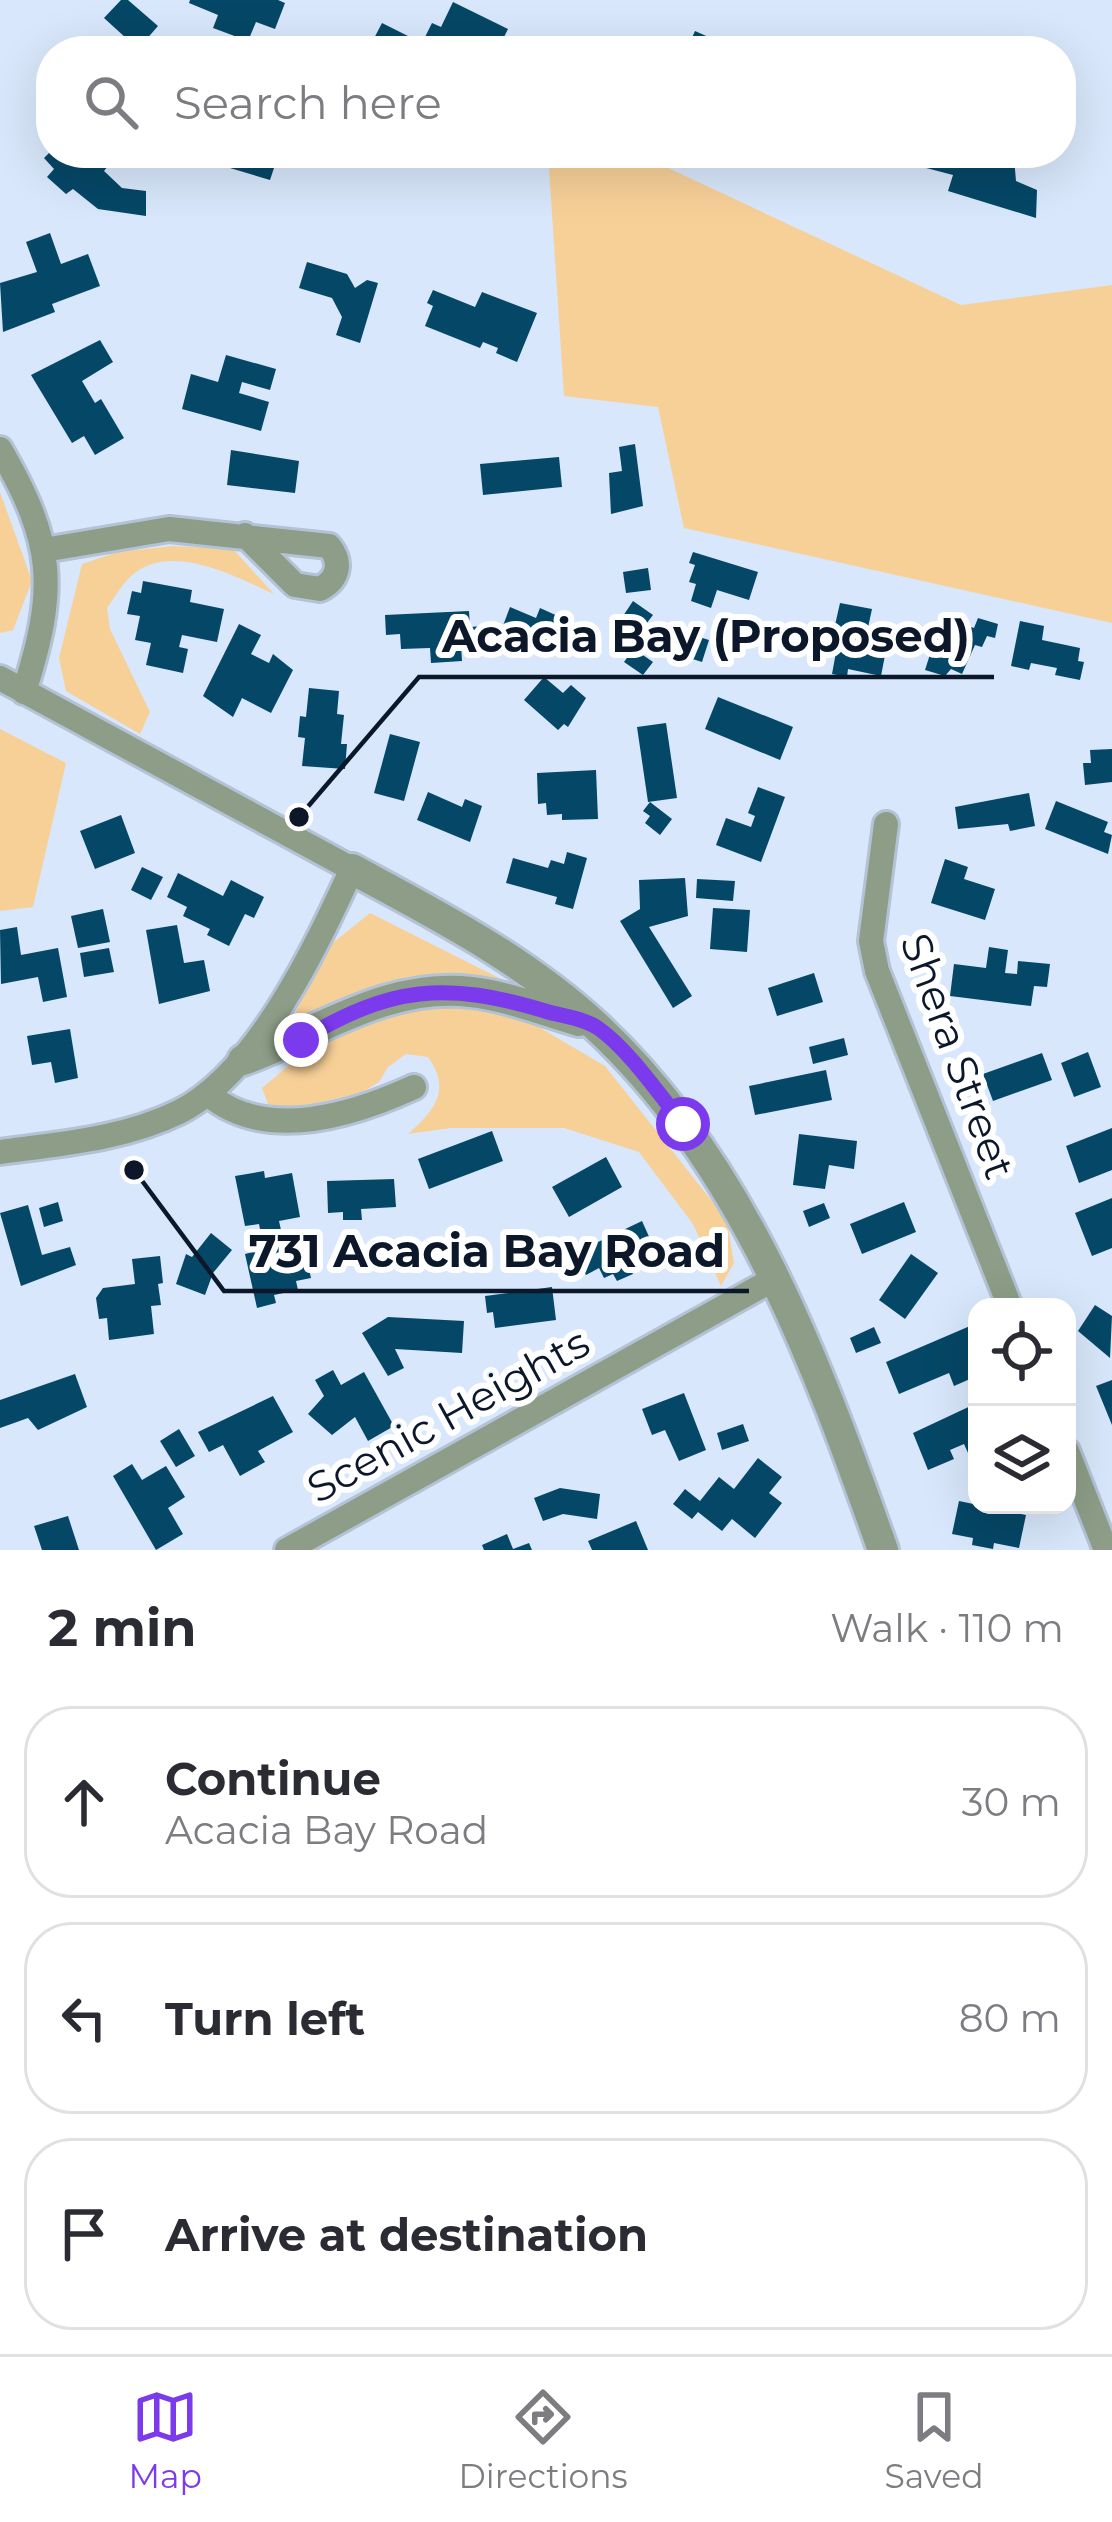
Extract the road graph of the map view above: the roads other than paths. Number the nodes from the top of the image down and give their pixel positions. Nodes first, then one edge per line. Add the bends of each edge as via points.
1 (0, 449) edge
2 (245, 535) dead end
3 (44, 550) junction
4 (0, 678) edge
5 (24, 692) junction
6 (886, 824) dead end
7 (352, 869) junction
8 (596, 1026) junction
9 (243, 1060) junction
10 (414, 1087) dead end
11 (209, 1095) junction
12 (0, 1152) edge
13 (774, 1279) junction
14 (1006, 1298) edge
15 (1076, 1474) edge
16 (287, 1550) edge
17 (883, 1550) edge
18 (1106, 1550) edge

1 - 3 street
2 - 3 street via 169,529
3 - 5 street via 45,614
4 - 5 street
5 - 7 street
6 - 14 street, Shera Street via 871,941 877,971
7 - 8 street via 458,926
7 - 9 street
8 - 9 street via 499,997 442,991 376,1003
8 - 13 street via 683,1124
9 - 11 street
10 - 11 street via 359,1108 269,1121 236,1114
11 - 12 street via 146,1125
13 - 16 street, Scenic Heights
13 - 17 street
15 - 18 street

